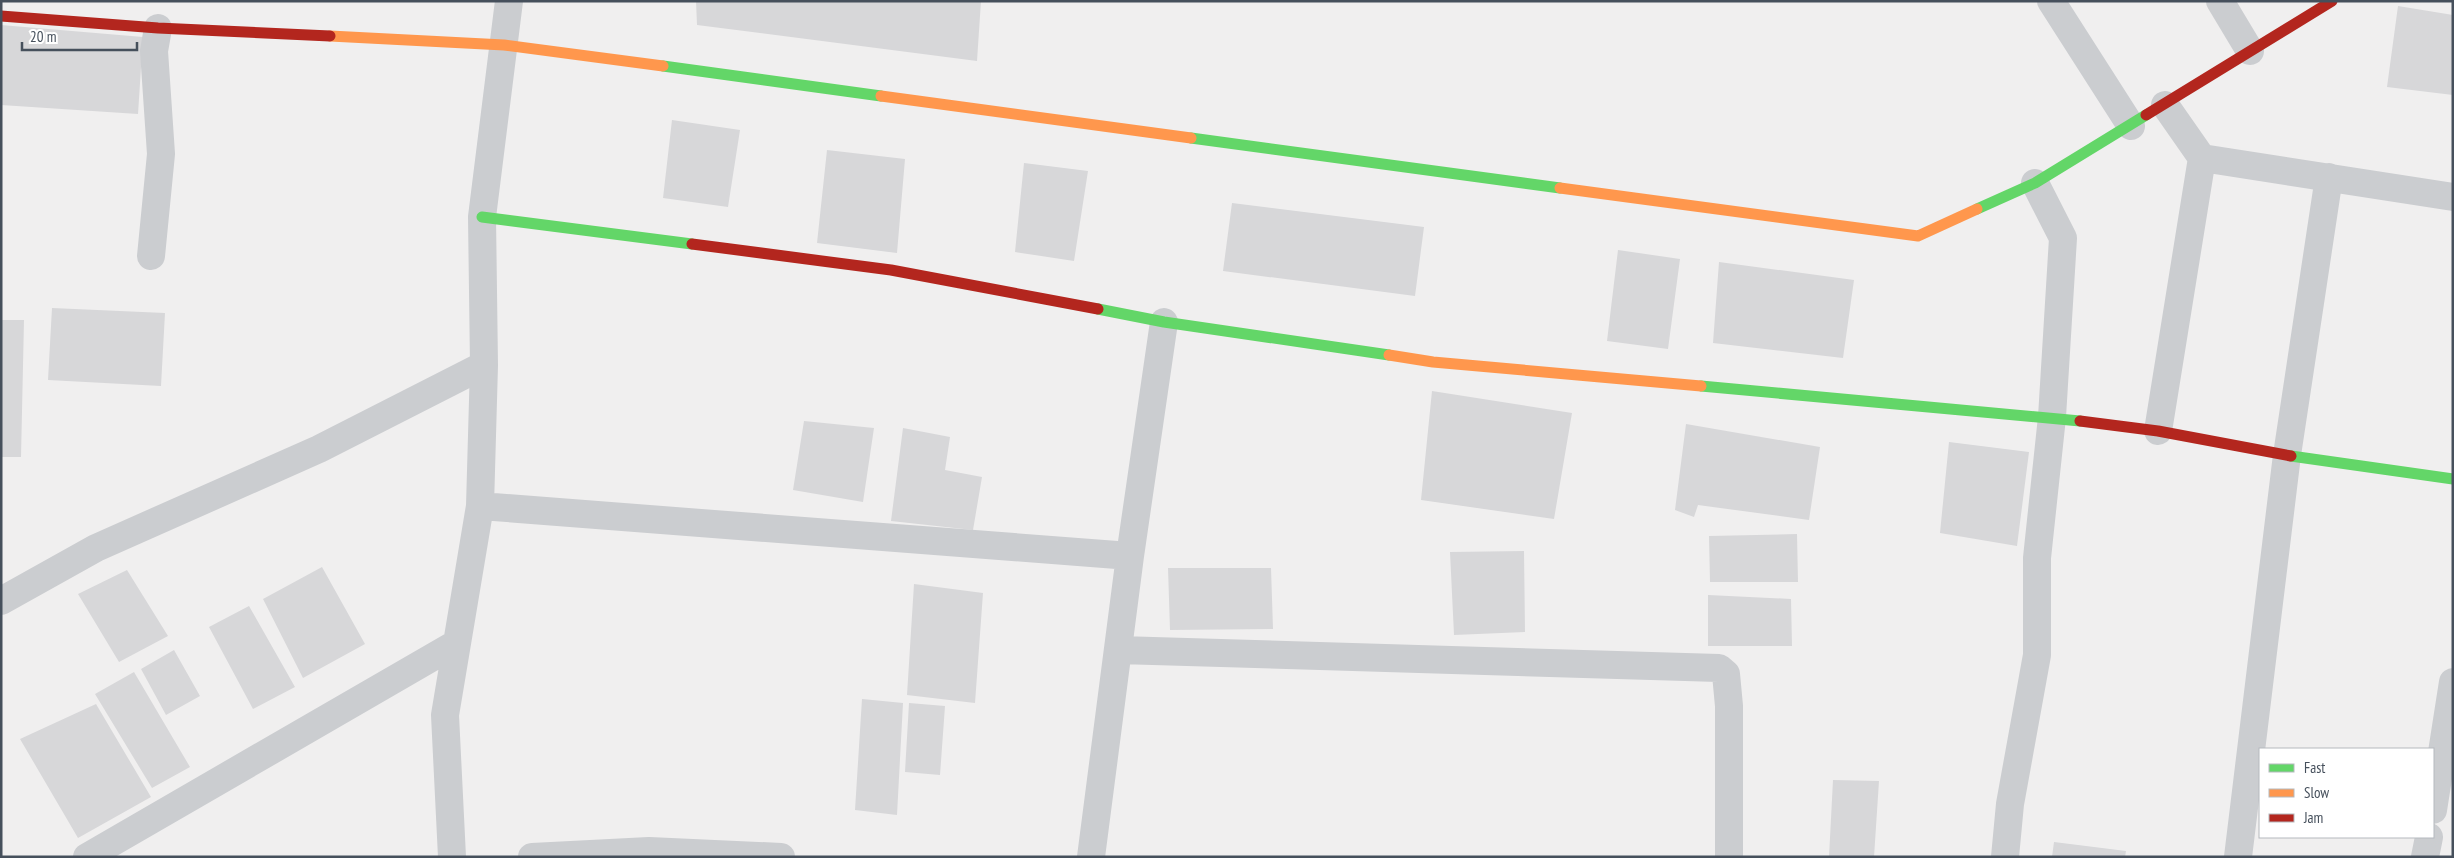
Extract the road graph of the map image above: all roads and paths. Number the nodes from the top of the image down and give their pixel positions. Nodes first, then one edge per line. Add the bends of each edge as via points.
1 (509, 1) edge
2 (2051, 1) edge
3 (2220, 1) edge
4 (2332, 1) edge
5 (1, 16) edge
6 (158, 28) junction
7 (504, 45) junction
8 (2250, 50) junction
9 (2165, 105) junction
10 (2130, 126) junction
11 (2202, 158) junction
12 (2329, 177) junction
13 (2036, 184) junction
14 (2453, 197) edge
15 (482, 217) junction
16 (151, 256) dead end
17 (1164, 322) junction
18 (484, 365) junction
19 (2052, 417) junction
20 (2158, 431) junction
21 (2288, 455) junction
22 (2453, 479) edge
23 (480, 506) junction
24 (1130, 556) junction
25 (1, 601) edge
26 (457, 643) junction
27 (1119, 650) junction
28 (2453, 682) edge
29 (2434, 804) edge
30 (2429, 838) edge
31 (460, 854) edge
32 (87, 857) edge
33 (532, 857) edge
34 (781, 857) edge
35 (1091, 857) edge
36 (1729, 857) edge
37 (2006, 857) edge
38 (2238, 857) edge
39 (2426, 857) edge

1 - 7 street
2 - 10 street
3 - 8 street
4 - 8 street
5 - 6 street
6 - 7 street
6 - 16 street via 154,51 161,154
7 - 13 street via 1918,236
7 - 15 street
8 - 9 street
9 - 10 street
9 - 11 street
10 - 13 street
11 - 12 street
11 - 20 street
12 - 14 street
12 - 21 street
13 - 19 street via 2063,238
15 - 17 street via 891,270
15 - 18 street
17 - 19 street via 1433,362
17 - 24 street
18 - 23 street
18 - 25 street via 319,449 96,548
19 - 20 street
19 - 37 street via 2037,558 2037,656 2010,804
20 - 21 street
21 - 22 street
21 - 38 street
23 - 24 street
23 - 26 street
24 - 27 street
26 - 31 street via 444,715
26 - 32 street
27 - 35 street
27 - 36 street via 1719,668 1726,674 1729,706
28 - 29 street
30 - 39 street
33 - 34 street via 649,851

